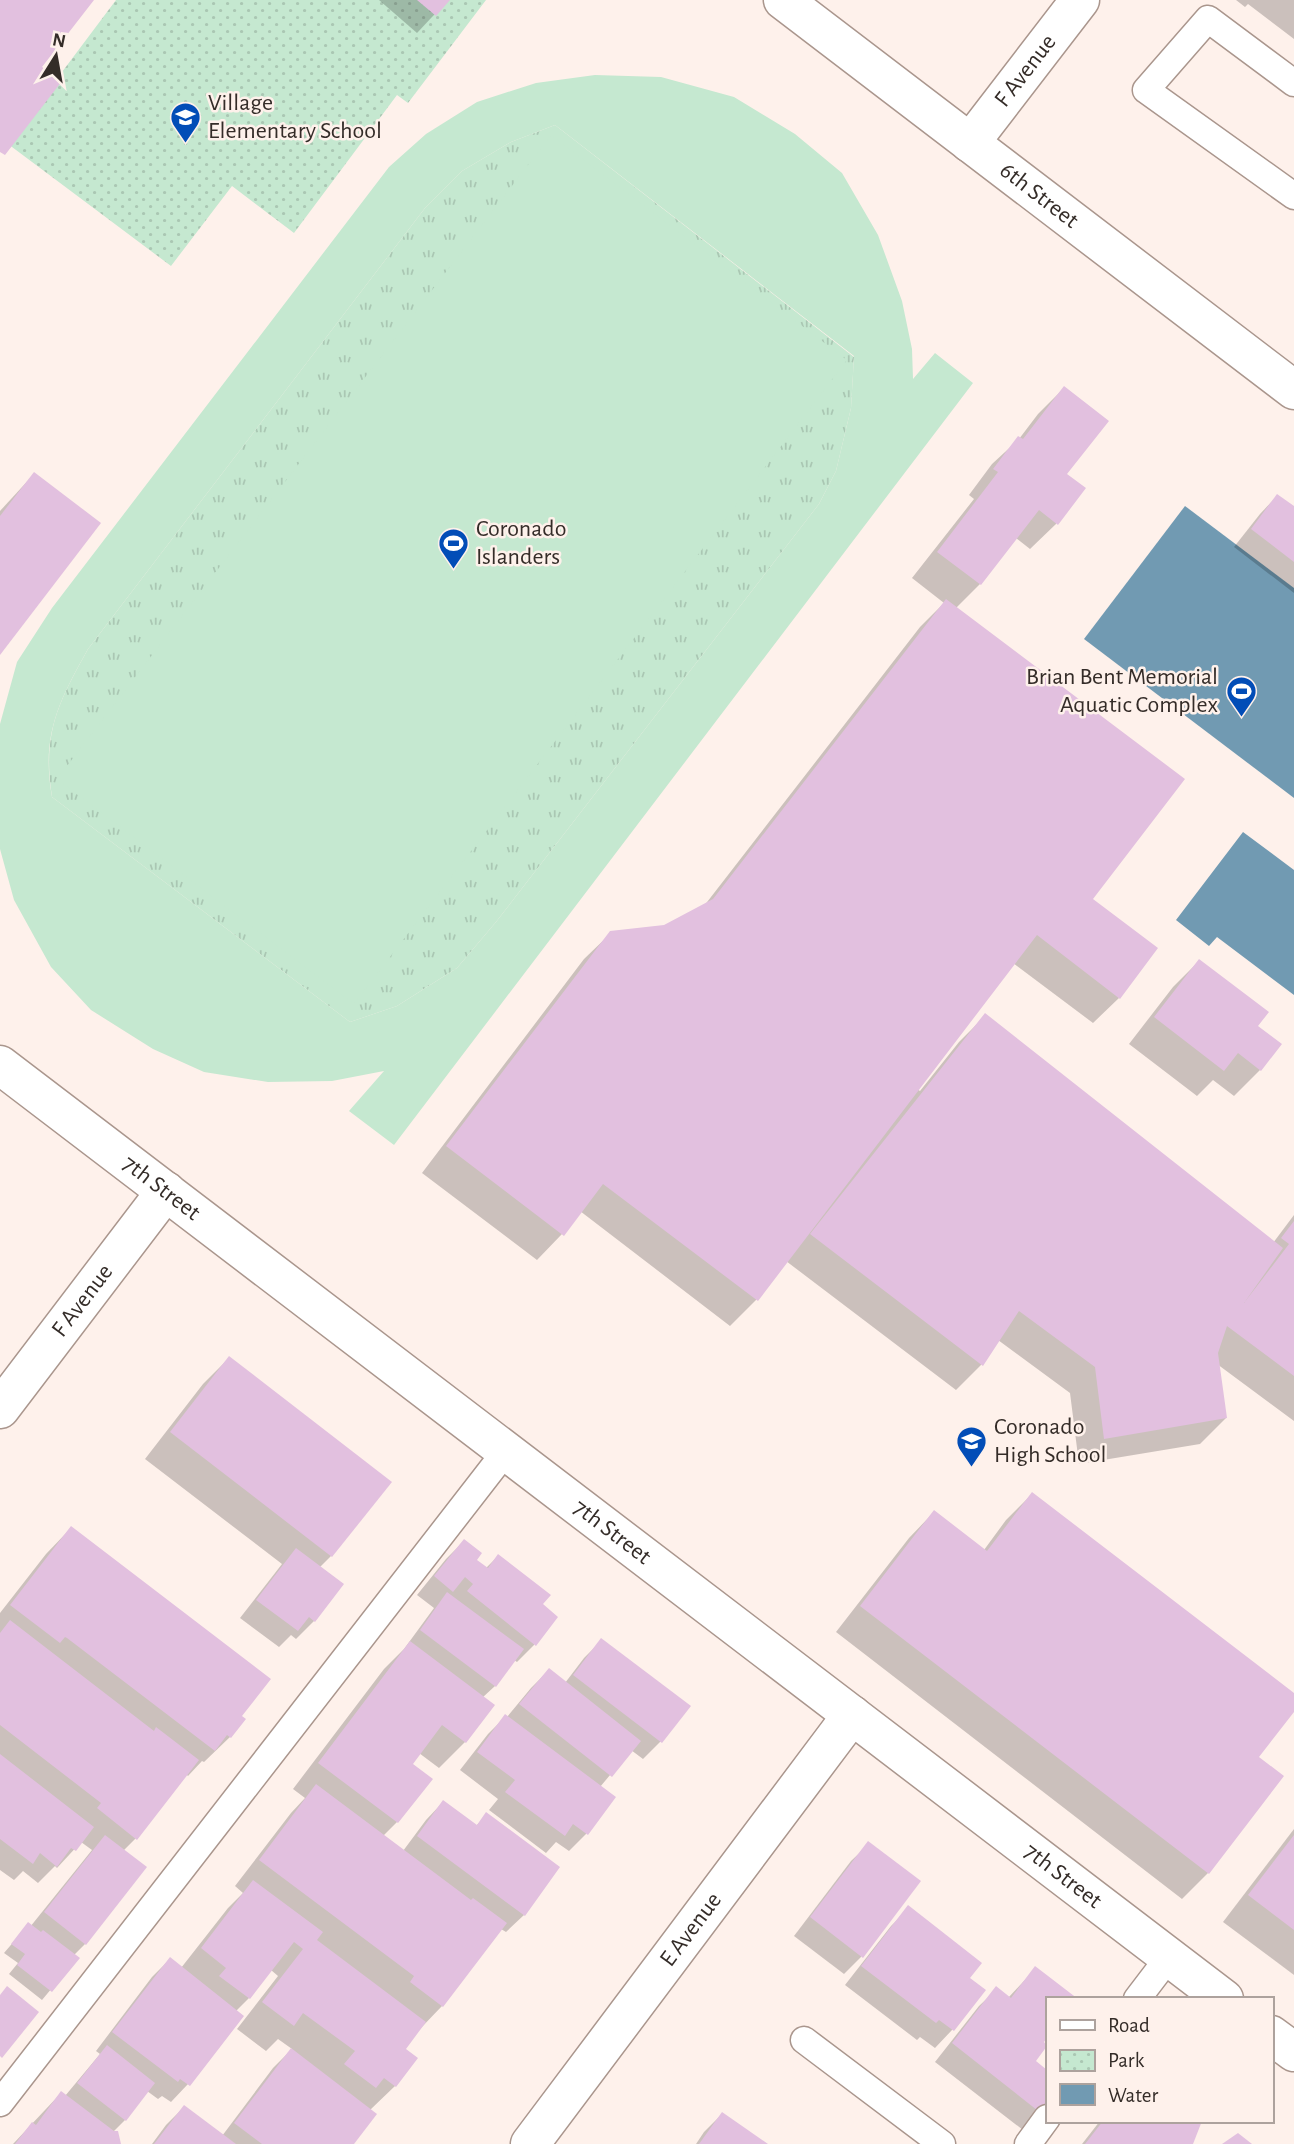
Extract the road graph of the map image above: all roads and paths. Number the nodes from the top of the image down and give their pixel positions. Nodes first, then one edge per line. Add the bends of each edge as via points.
1 (783, 0) edge
2 (1080, 0) edge
3 (1294, 83) edge
4 (971, 143) junction
5 (1294, 196) edge
6 (1294, 390) edge
7 (0, 1065) edge
8 (166, 1191) junction
9 (0, 1409) edge
10 (506, 1451) junction
11 (852, 1715) junction
12 (1169, 1957) junction
13 (1139, 1997) edge
14 (1221, 1997) edge
15 (1273, 2036) edge
16 (804, 2040) dead end
17 (1294, 2052) edge
18 (0, 2103) edge
19 (1046, 2119) edge
20 (530, 2144) edge
21 (942, 2144) edge
22 (1028, 2144) edge

1 - 4 street, 6th Street
2 - 4 street, F Avenue
3 - 5 lane via 1208,19 1146,90
4 - 6 street, 6th Street
7 - 8 street, 7th Street
8 - 9 street, F Avenue
8 - 10 street, 7th Street
10 - 11 street, 7th Street
10 - 18 lane
11 - 12 street, 7th Street
11 - 20 street, E Avenue
12 - 13 lane
12 - 14 street, 7th Street
15 - 17 street
16 - 21 lane
19 - 22 lane

